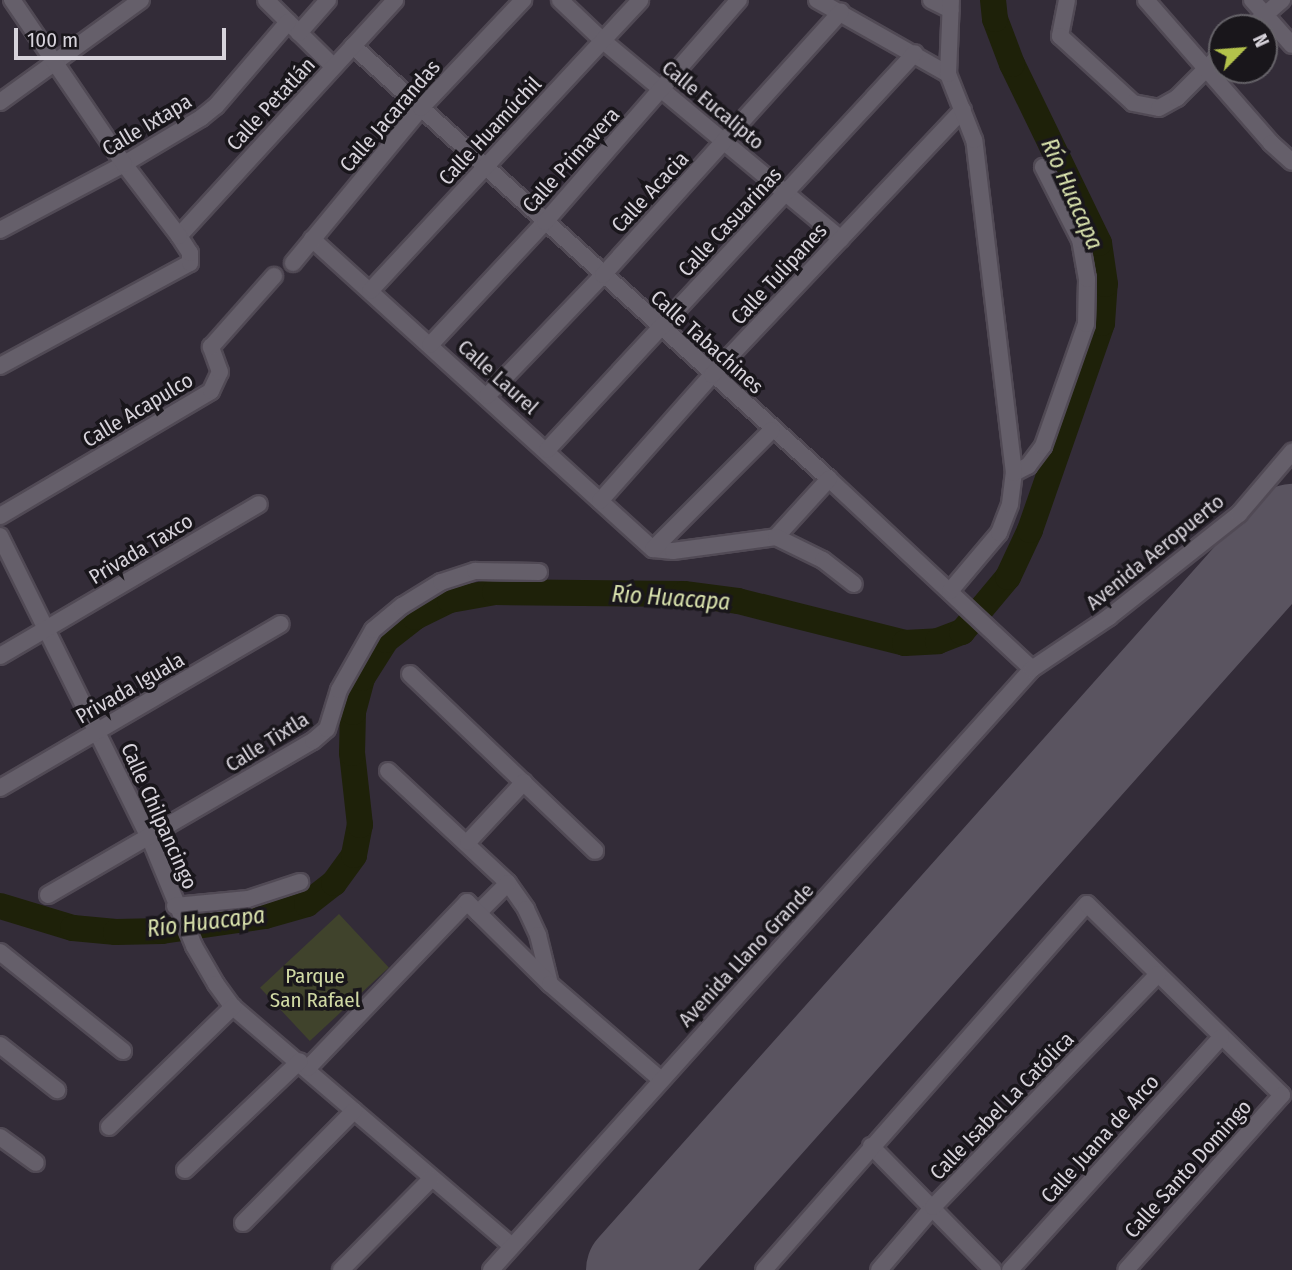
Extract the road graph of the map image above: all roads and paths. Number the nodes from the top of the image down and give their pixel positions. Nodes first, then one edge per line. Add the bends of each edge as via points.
1 (12, 0) edge
2 (141, 0) edge
3 (266, 0) edge
4 (328, 0) edge
5 (395, 0) edge
6 (523, 0) edge
7 (559, 0) edge
8 (640, 0) edge
9 (739, 0) edge
10 (817, 0) edge
11 (931, 0) edge
12 (1067, 0) edge
13 (1146, 0) edge
14 (1252, 0) edge
15 (1282, 0) edge
16 (951, 5) edge
17 (841, 12) junction
18 (1264, 14) edge
19 (1266, 14) edge
20 (294, 27) junction
21 (1278, 29) edge
22 (602, 40) junction
23 (1292, 45) edge
24 (353, 46) junction
25 (915, 53) junction
26 (54, 64) junction
27 (334, 67) junction
28 (1206, 67) junction
29 (948, 74) junction
30 (662, 89) junction
31 (0, 102) edge
32 (421, 108) junction
33 (964, 110) junction
34 (724, 143) junction
35 (1291, 158) edge
36 (124, 164) junction
37 (486, 167) junction
38 (1043, 167) dead end
39 (786, 193) junction
40 (545, 222) junction
41 (0, 230) edge
42 (179, 236) junction
43 (312, 239) junction
44 (841, 239) junction
45 (293, 263) dead end
46 (603, 275) junction
47 (274, 276) dead end
48 (370, 291) junction
49 (662, 329) junction
50 (430, 345) junction
51 (0, 366) edge
52 (712, 375) junction
53 (487, 396) junction
54 (772, 430) junction
55 (547, 450) junction
56 (1292, 452) edge
57 (1014, 473) junction
58 (829, 479) junction
59 (600, 501) junction
60 (259, 504) dead end
61 (0, 516) edge
62 (0, 536) edge
63 (776, 537) junction
64 (653, 549) junction
65 (539, 572) dead end
66 (854, 583) dead end
67 (953, 595) junction
68 (281, 624) dead end
69 (46, 630) junction
70 (0, 656) edge
71 (1032, 669) junction
72 (410, 674) dead end
73 (97, 731) junction
74 (388, 771) dead end
75 (524, 782) junction
76 (0, 788) edge
77 (150, 839) junction
78 (468, 842) junction
79 (595, 851) dead end
80 (300, 882) dead end
81 (508, 883) junction
82 (48, 895) dead end
83 (175, 906) junction
84 (478, 913) junction
85 (0, 952) edge
86 (1158, 974) junction
87 (550, 984) junction
88 (233, 1007) junction
89 (1221, 1037) junction
90 (0, 1045) edge
91 (123, 1051) dead end
92 (304, 1065) junction
93 (660, 1079) junction
94 (57, 1090) dead end
95 (354, 1111) junction
96 (109, 1126) dead end
97 (0, 1137) edge
98 (871, 1146) junction
99 (36, 1163) dead end
100 (185, 1170) dead end
101 (431, 1179) junction
102 (933, 1207) junction
103 (243, 1223) dead end
104 (512, 1246) junction
105 (341, 1270) edge
106 (491, 1270) edge
107 (764, 1270) edge
108 (879, 1270) edge
109 (993, 1270) edge
110 (1010, 1270) edge
111 (1126, 1270) edge

1 - 26 street
2 - 26 street
3 - 20 street
4 - 20 street, Calle Ixtapa
5 - 24 street, Calle Petatlán
6 - 32 street, Calle Jacarandas
7 - 22 street, Calle Eucalipto
8 - 22 street, Calle Huamúchil
9 - 30 street, Calle Primavera
10 - 17 street
11 - 16 street
12 - 28 street via 1060,36 1133,103 1159,108 1177,98
13 - 28 street
14 - 18 street
15 - 19 street
16 - 29 street
17 - 25 street
17 - 34 street, Calle Acacia
20 - 27 street
20 - 36 street, Calle Ixtapa via 216,107
21 - 23 street
22 - 30 street, Calle Eucalipto
22 - 37 street, Calle Huamúchil
24 - 27 street, Calle Petatlán
24 - 32 street, Calle Tabachines
25 - 29 street
25 - 39 street, Calle Casuarinas
26 - 31 street
26 - 36 street
27 - 42 street, Calle Petatlán
28 - 35 street
29 - 33 street
30 - 34 street, Calle Eucalipto
30 - 40 street, Calle Primavera
32 - 37 street, Calle Tabachines
32 - 43 street, Calle Jacarandas
33 - 44 street, Calle Tulipanes
33 - 57 street via 974,140
34 - 39 street, Calle Eucalipto
34 - 46 street, Calle Acacia
36 - 41 street, Calle Ixtapa
36 - 42 street
37 - 40 street, Calle Tabachines
37 - 48 street, Calle Huamúchil
38 - 57 street via 1080,240 1087,279 1086,324 1043,446 1028,466
39 - 44 street, Calle Eucalipto
39 - 49 street, Calle Casuarinas
40 - 46 street, Calle Tabachines
40 - 50 street, Calle Primavera
42 - 51 street via 190,253 190,263
43 - 45 street, Calle Jacarandas
43 - 48 street, Calle Laurel
44 - 52 street, Calle Tulipanes
46 - 49 street, Calle Tabachines
46 - 53 street, Calle Acacia
47 - 61 street, Calle Acapulco via 211,346 220,372 211,391
48 - 50 street, Calle Laurel
49 - 52 street, Calle Tabachines
49 - 55 street, Calle Casuarinas
50 - 53 street, Calle Laurel
52 - 54 street, Calle Tabachines
52 - 59 street, Calle Tulipanes
53 - 55 street, Calle Laurel
54 - 58 street, Calle Tabachines
54 - 64 street
55 - 59 street, Calle Laurel
56 - 71 street, Avenida Aeropuerto via 1238,514 1110,617
57 - 67 street via 1010,504 999,533
58 - 63 street
58 - 67 street, Calle Tabachines
59 - 64 street, Calle Laurel
60 - 69 street, Privada Taxco
62 - 69 street, Calle Chilpancingo
63 - 64 street via 673,551
63 - 66 street via 823,560
65 - 77 street, Calle Tixtla via 475,571 441,582 402,606 373,630 354,660 327,729
67 - 71 street, Calle Tabachines
68 - 73 street, Privada Iguala
69 - 70 street, Privada Taxco
69 - 73 street, Calle Chilpancingo
71 - 93 street, Avenida Llano Grande
72 - 75 street
73 - 76 street, Privada Iguala
73 - 77 street, Calle Chilpancingo
74 - 78 street
75 - 78 street
75 - 79 street
77 - 82 street, Calle Tixtla
77 - 83 street, Calle Chilpancingo
78 - 81 street
80 - 83 street via 248,899
81 - 84 street
81 - 87 street via 538,935
83 - 88 street, Calle Chilpancingo
84 - 87 street
84 - 92 street via 467,902
85 - 91 street
86 - 89 street
86 - 98 street via 1087,904
86 - 102 street, Calle Isabel La Católica
87 - 93 street
88 - 92 street, Calle Chilpancingo
88 - 96 street
89 - 110 street, Calle Juana de Arco
89 - 111 street, Calle Santo Domingo via 1282,1095
90 - 94 street
92 - 95 street, Calle Chilpancingo
92 - 100 street
93 - 104 street, Avenida Llano Grande
95 - 101 street, Calle Chilpancingo
95 - 103 street
97 - 99 street
98 - 102 street
98 - 107 street
101 - 104 street, Calle Chilpancingo
101 - 105 street
102 - 108 street, Calle Isabel La Católica
102 - 109 street
104 - 106 street, Avenida Llano Grande

